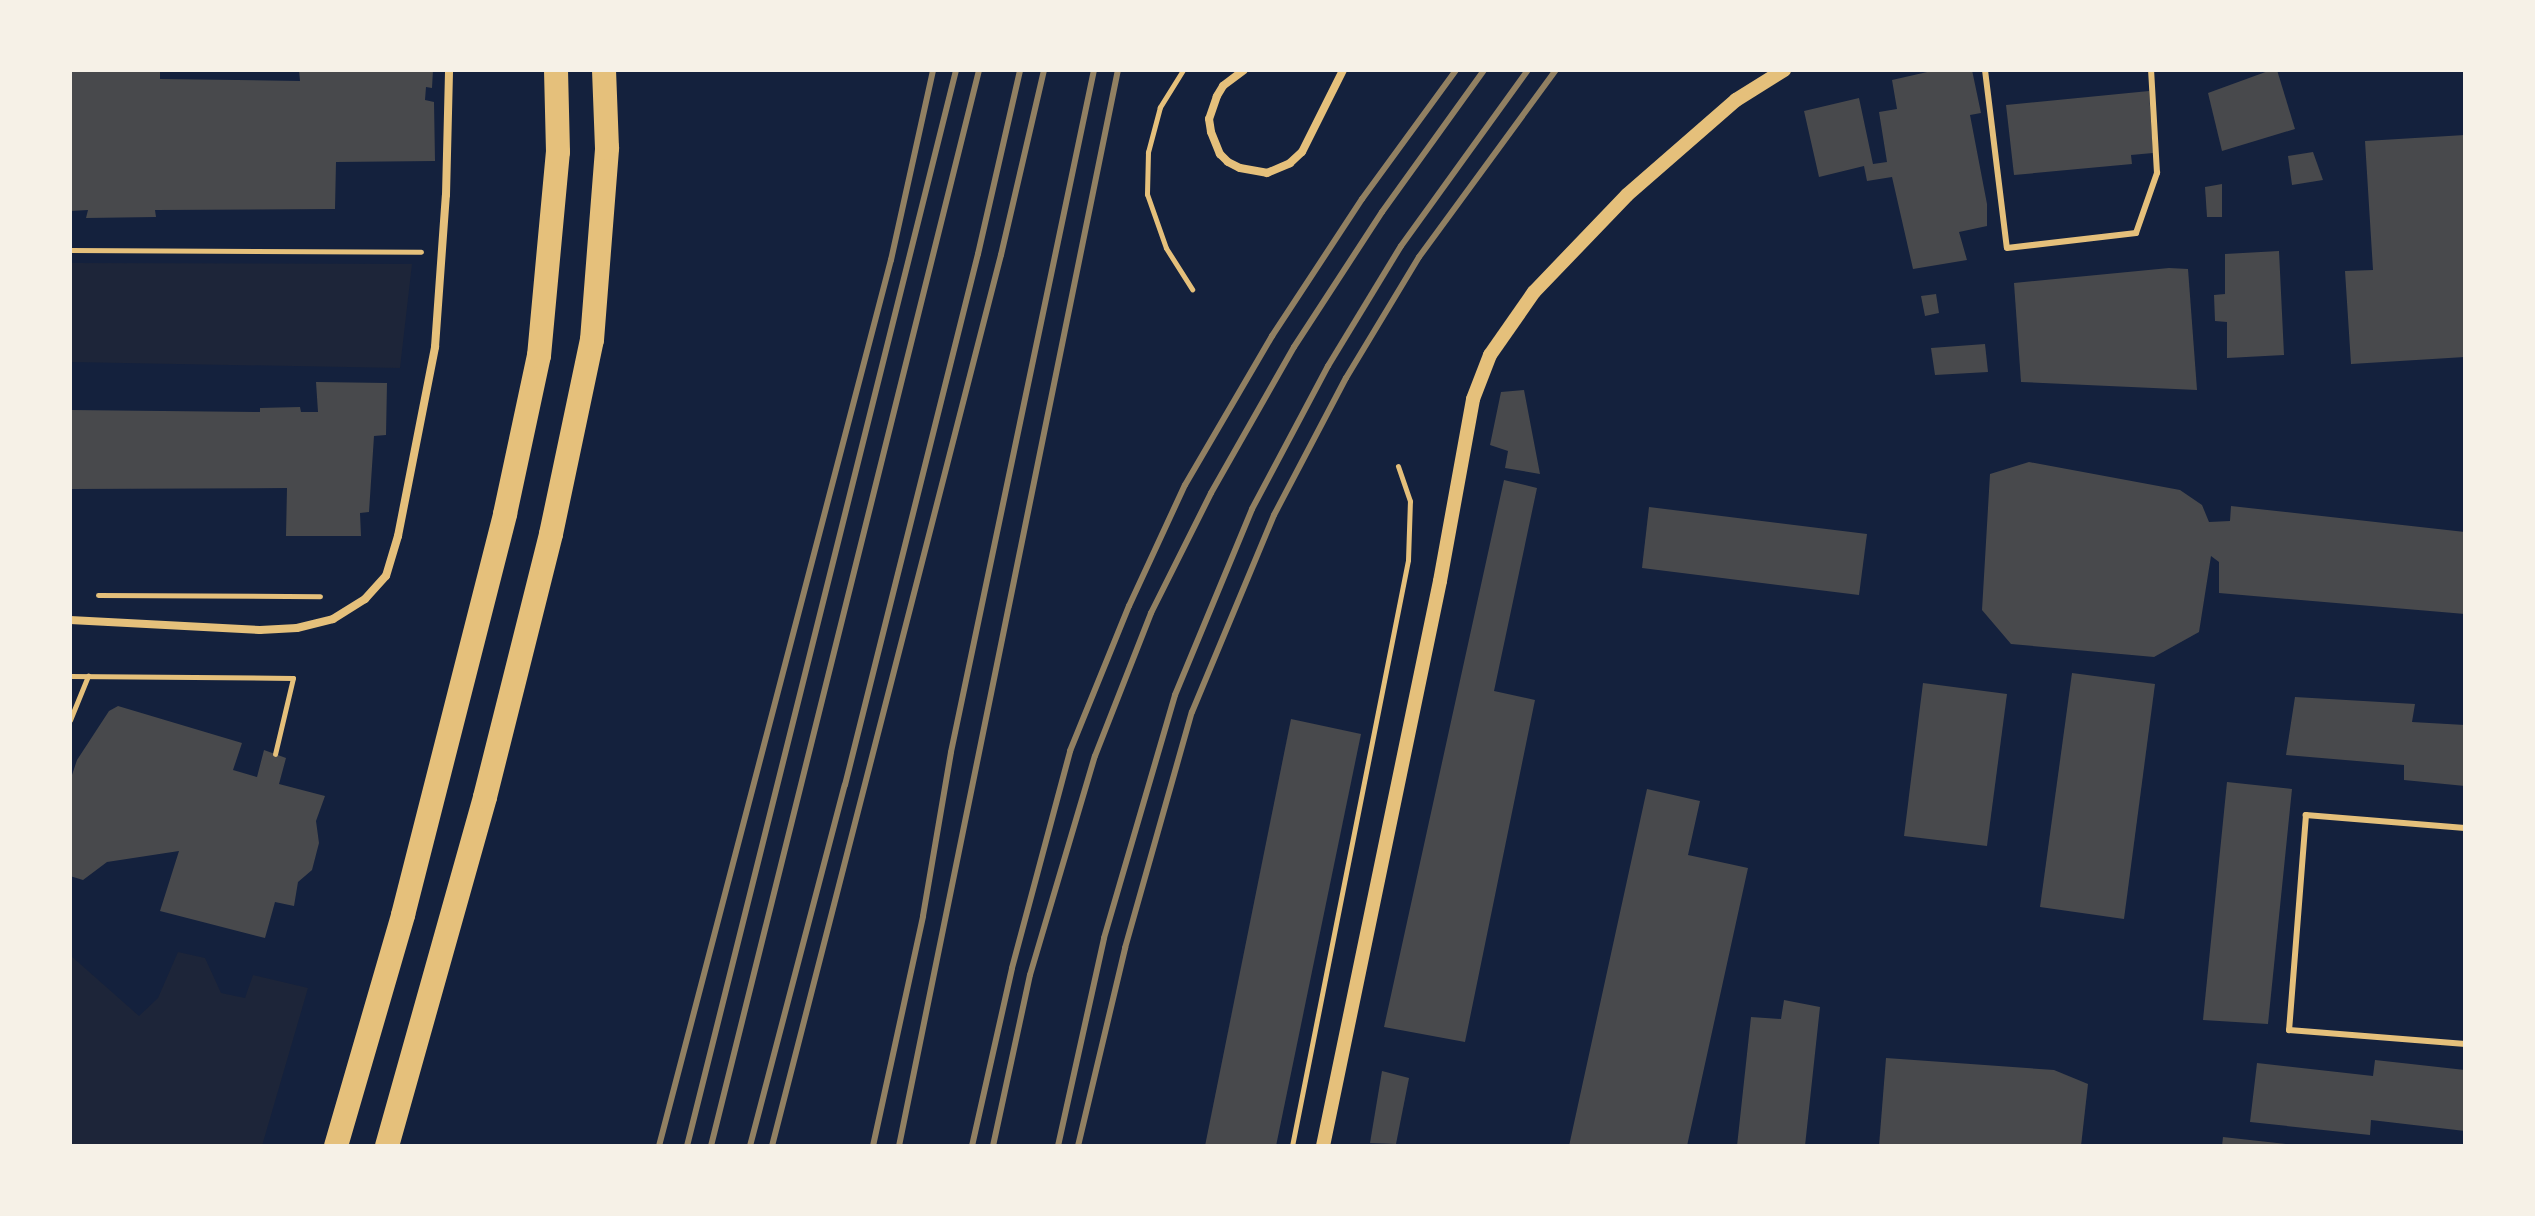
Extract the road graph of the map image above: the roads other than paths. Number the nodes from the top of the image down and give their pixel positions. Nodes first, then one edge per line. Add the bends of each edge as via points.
1 (449, 70) edge
2 (556, 70) edge
3 (604, 70) edge
4 (1244, 70) edge
5 (1343, 70) edge
6 (1784, 70) edge
7 (1985, 70) edge
8 (2151, 70) edge
9 (70, 620) edge
10 (2465, 828) edge
11 (2465, 1044) edge
12 (336, 1146) edge
13 (387, 1146) edge
14 (1323, 1146) edge

1 - 9 street via 435,347 386,576 365,599 333,619 297,628
2 - 12 highway via 558,152 539,356 505,514 403,915
3 - 13 highway via 607,148 592,340 551,534 485,797
4 - 5 street via 1217,96 1209,119 1211,132 1228,162 1267,173 1302,152
6 - 14 street via 1736,100 1627,195 1550,272 1490,355 1470,414
7 - 8 lane via 2007,248 2136,233 2157,173
10 - 11 lane via 2306,815 2289,1030

